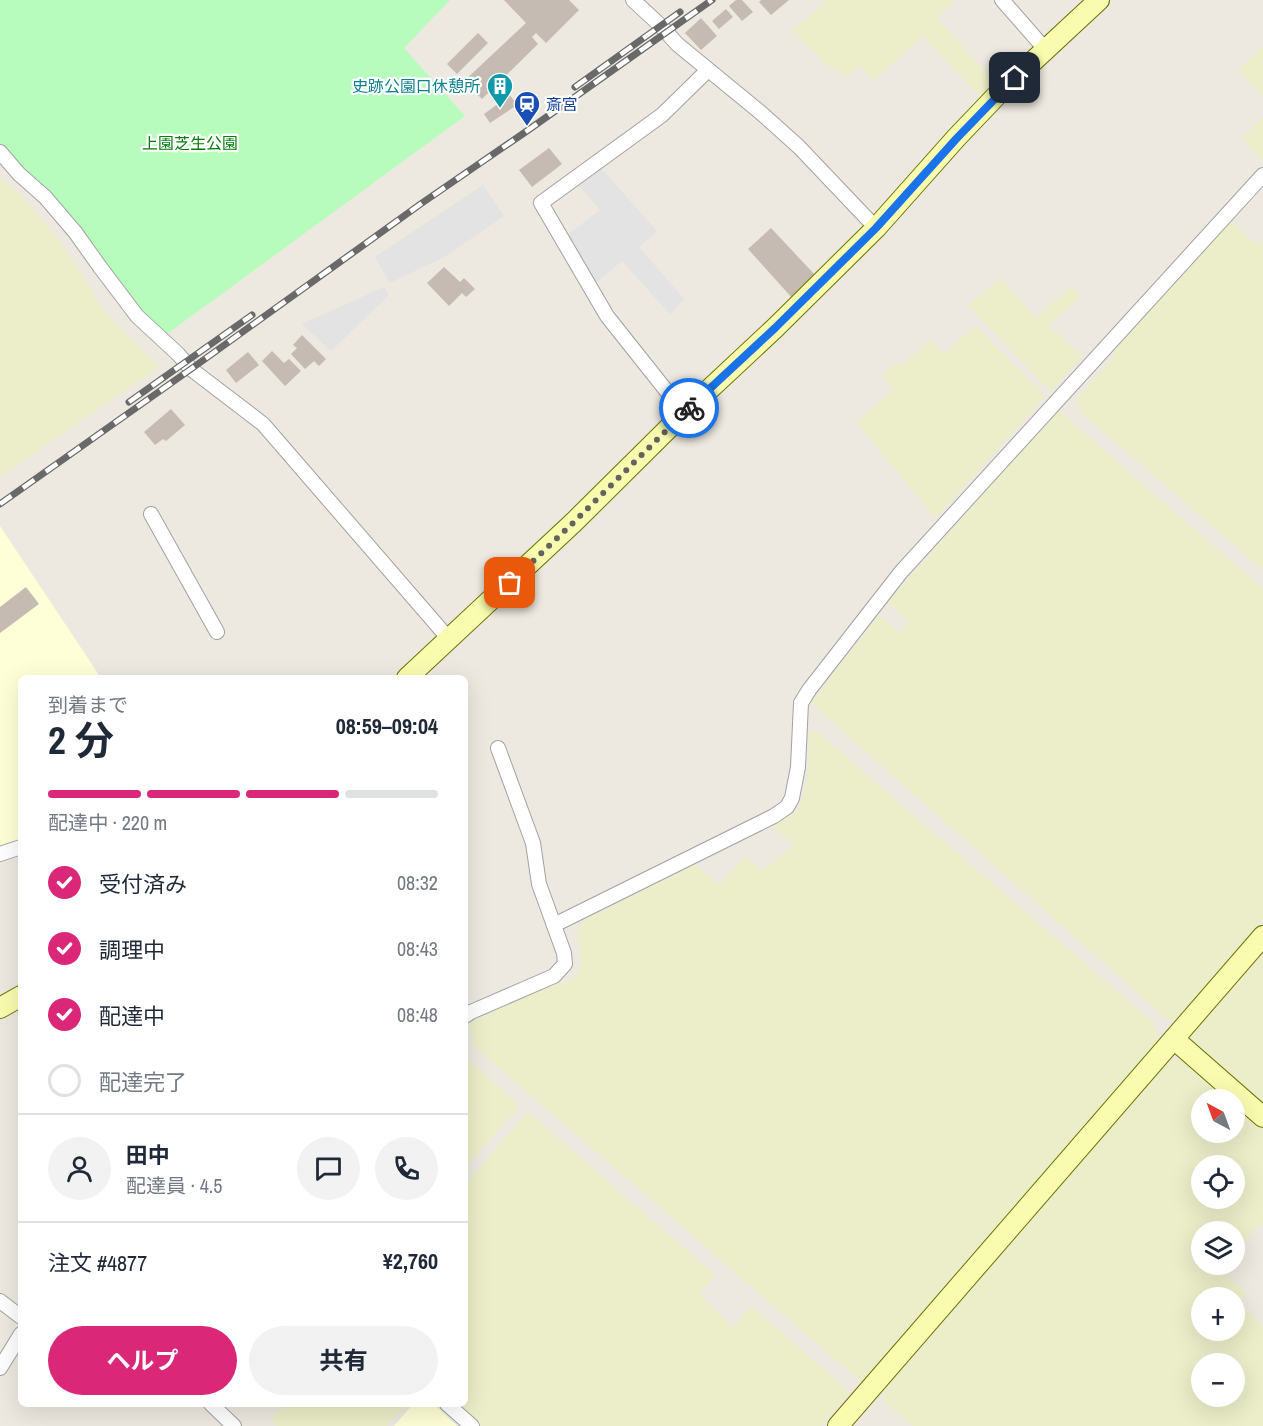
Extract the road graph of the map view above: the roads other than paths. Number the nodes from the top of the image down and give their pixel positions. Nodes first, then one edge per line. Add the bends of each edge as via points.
1 (633, 0) edge
2 (1002, 0) edge
3 (1099, 0) edge
4 (1045, 49) junction
5 (708, 70) junction
6 (0, 152) edge
7 (1263, 175) edge
8 (876, 228) junction
9 (684, 413) junction
10 (151, 514) dead end
11 (217, 632) dead end
12 (449, 639) junction
13 (410, 675) edge
14 (498, 748) dead end
15 (18, 848) edge
16 (0, 854) edge
17 (554, 925) junction
18 (1263, 936) edge
19 (18, 998) edge
20 (0, 1008) edge
21 (468, 1014) edge
22 (1174, 1039) junction
23 (1263, 1117) edge
24 (0, 1301) edge
25 (18, 1315) edge
26 (18, 1339) edge
27 (0, 1368) edge
28 (214, 1407) edge
29 (450, 1407) edge
30 (234, 1426) edge
31 (472, 1426) edge
32 (838, 1426) edge

1 - 5 street via 649,7 677,44
2 - 4 street
3 - 4 main road
4 - 8 main road via 964,130
5 - 8 street via 799,147
5 - 9 street via 662,115 541,203 607,316
6 - 12 street via 75,232 137,316 191,369 263,424
7 - 17 street via 901,572 809,690 801,703 798,767 787,807
8 - 9 main road
9 - 12 main road
10 - 11 street
12 - 13 main road
14 - 17 street via 533,843 539,884
15 - 16 street
17 - 21 street via 565,964 554,976
18 - 22 main road
19 - 20 main road
22 - 23 main road
22 - 32 main road
24 - 25 street
26 - 27 street
28 - 30 street
29 - 31 street

